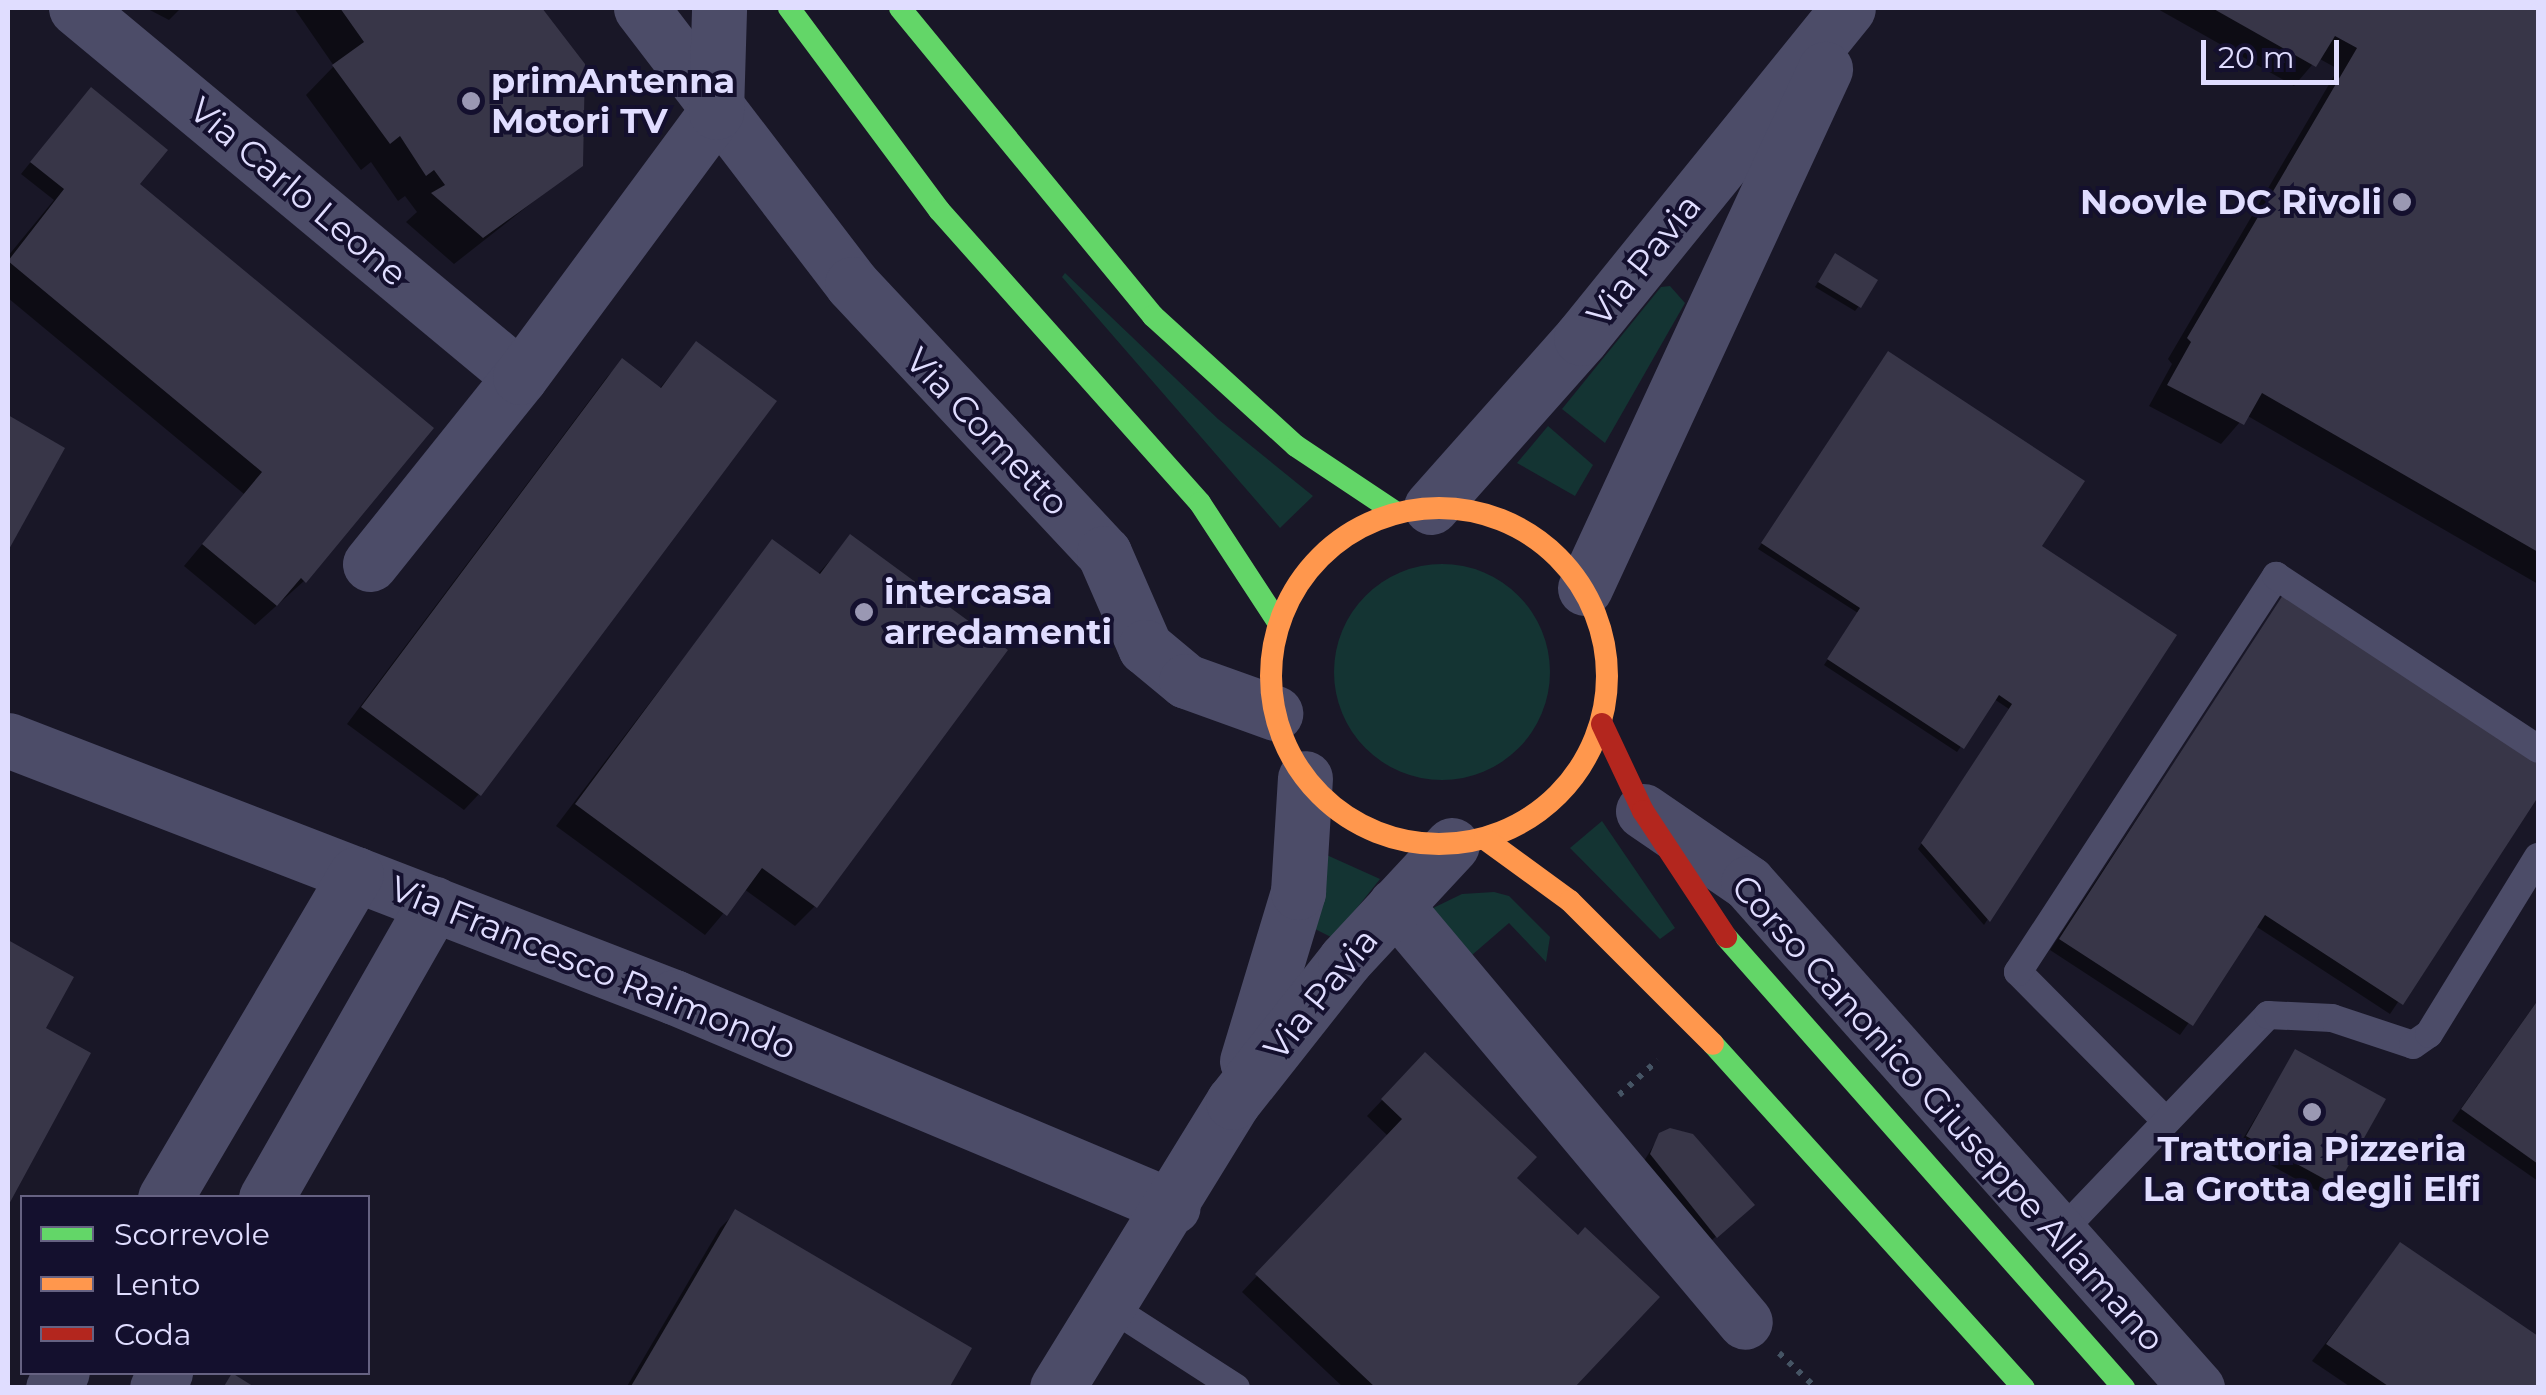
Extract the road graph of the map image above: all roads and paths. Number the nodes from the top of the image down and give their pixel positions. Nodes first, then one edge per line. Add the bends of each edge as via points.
1 (76, 8) edge
2 (641, 8) edge
3 (719, 8) edge
4 (788, 8) edge
5 (900, 8) edge
6 (1851, 8) edge
7 (716, 112) junction
8 (520, 378) junction
9 (1413, 510) junction
10 (370, 564) dead end
11 (1585, 588) junction
12 (1278, 622) junction
13 (1275, 712) junction
14 (1602, 724) junction
15 (8, 740) edge
16 (2538, 749) edge
17 (1304, 778) junction
18 (1643, 811) junction
19 (1468, 842) junction
20 (2538, 858) edge
21 (356, 874) junction
22 (434, 904) junction
23 (1394, 905) junction
24 (1696, 1026) junction
25 (262, 1035) junction
26 (334, 1079) junction
27 (1233, 1102) junction
28 (2166, 1121) junction
29 (1582, 1129) junction
30 (168, 1195) edge
31 (268, 1195) edge
32 (1173, 1207) junction
33 (2059, 1234) junction
34 (1109, 1306) junction
35 (1745, 1322) dead end
36 (1057, 1388) edge
37 (1236, 1388) edge
38 (2024, 1388) edge
39 (2124, 1388) edge
40 (2198, 1388) edge

1 - 8 street, Via Carlo Leone
2 - 7 street, Via Cometto
3 - 7 street
4 - 12 main road via 939,210 1200,503
5 - 9 main road via 1152,316 1296,446
6 - 9 street, Via Pavia via 1581,338
6 - 11 street, Via Pavia
7 - 8 street
7 - 13 street, Via Cometto via 912,355 1104,553 1145,648 1186,681
8 - 10 street
9 - 11 main road via 1476,511 1519,526 1556,553
9 - 12 main road via 1331,548 1304,573
11 - 14 main road via 1603,632 1609,677
12 - 13 main road via 1270,673
13 - 17 main road
14 - 18 main road, Corso Canonico Giuseppe Allamano
14 - 19 main road via 1578,775 1536,815
15 - 21 street, Via Francesco Raimondo
16 - 28 lane via 2276,576 2018,972
17 - 19 main road via 1346,816 1397,840
17 - 27 street, Via Pavia via 1298,892 1278,974
18 - 33 street, Corso Canonico Giuseppe Allamano via 1748,883
18 - 39 main road, Corso Canonico Giuseppe Allamano via 1708,917
19 - 23 street, Via Pavia
19 - 24 main road via 1570,901
20 - 28 lane via 2429,1034 2414,1045 2332,1018 2268,1015
21 - 22 street, Via Francesco Raimondo
21 - 25 street
22 - 26 street
22 - 32 street, Via Francesco Raimondo
23 - 27 street, Via Pavia
23 - 29 street
24 - 29 path
24 - 38 main road
25 - 26 street
25 - 30 street
26 - 31 street
27 - 32 street, Via Pavia
28 - 33 lane
29 - 35 street
32 - 34 street, Via Pavia
33 - 40 street, Corso Canonico Giuseppe Allamano
34 - 36 street, Via Pavia
34 - 37 lane

